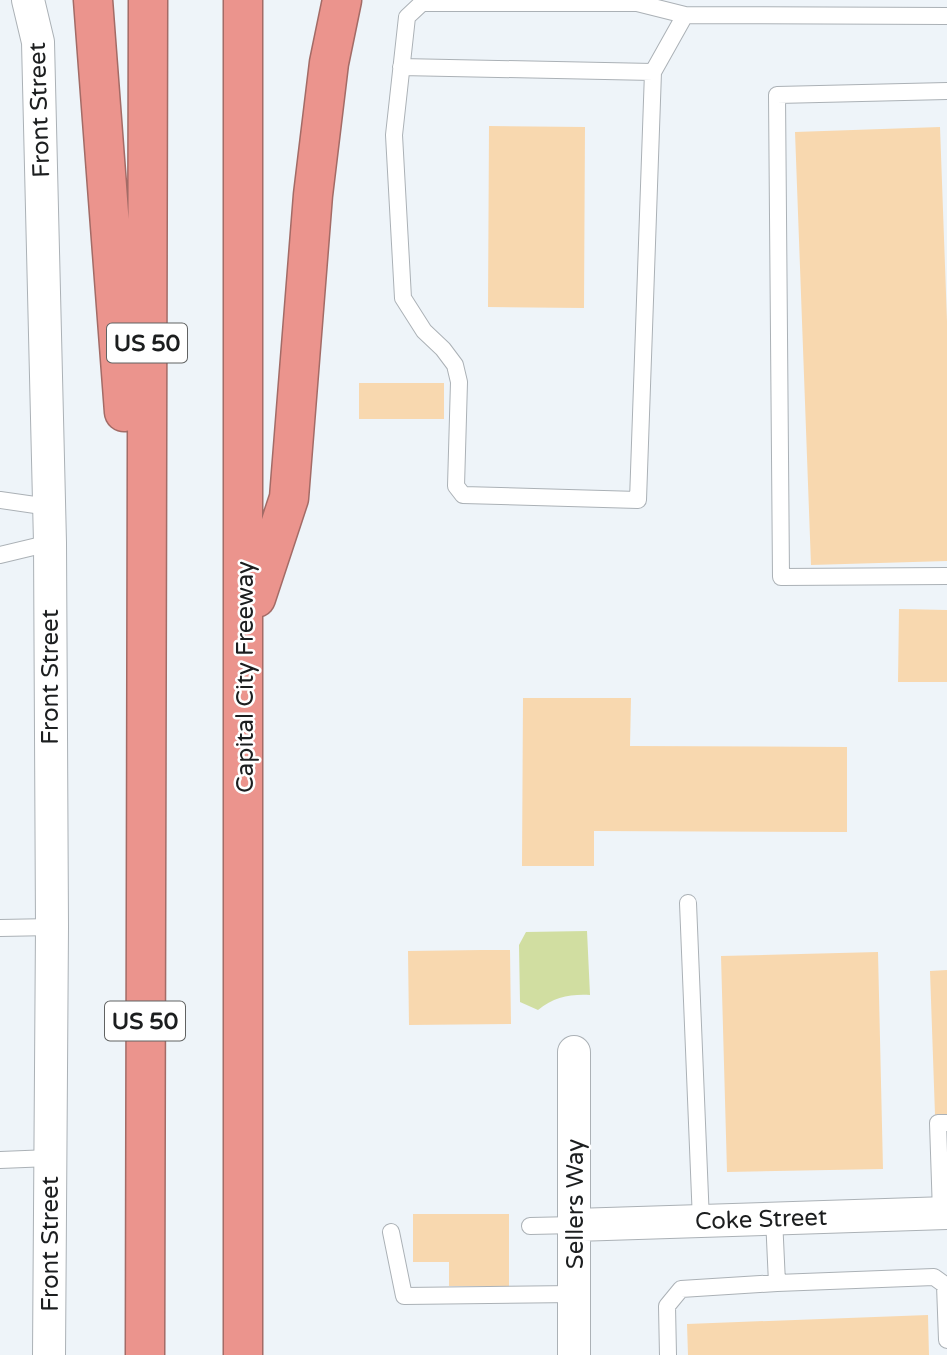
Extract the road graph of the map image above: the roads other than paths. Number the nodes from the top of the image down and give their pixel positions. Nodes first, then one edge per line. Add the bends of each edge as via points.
1 (28, 0) edge
2 (93, 0) edge
3 (148, 0) edge
4 (243, 0) edge
5 (342, 0) edge
6 (685, 15) junction
7 (947, 16) edge
8 (401, 67) junction
9 (653, 72) junction
10 (947, 91) edge
11 (0, 500) edge
12 (49, 507) junction
13 (50, 543) junction
14 (0, 555) edge
15 (947, 576) edge
16 (245, 630) junction
17 (146, 687) junction
18 (688, 902) dead end
19 (52, 927) junction
20 (0, 928) edge
21 (574, 1052) dead end
22 (947, 1123) edge
23 (50, 1158) junction
24 (0, 1160) edge
25 (944, 1213) edge
26 (774, 1218) junction
27 (701, 1221) junction
28 (575, 1225) junction
29 (530, 1226) dead end
30 (391, 1232) dead end
31 (776, 1283) junction
32 (574, 1294) junction
33 (947, 1340) edge
34 (49, 1355) edge
35 (145, 1355) edge
36 (243, 1355) edge
37 (574, 1355) edge
38 (668, 1355) edge

1 - 12 street, Front Street via 38,42
2 - 17 highway
3 - 17 highway, US 50
4 - 16 highway, Capital City Freeway
5 - 16 highway via 329,63 313,195 289,498
6 - 7 lane
6 - 8 lane via 637,3 422,3 407,17
6 - 9 lane
8 - 9 lane
8 - 9 lane via 394,135 403,298 424,331 455,365 459,382 456,485 463,495 638,500
10 - 15 lane via 776,95 781,577
11 - 12 lane
12 - 13 street, Front Street
13 - 14 lane
13 - 19 street, Front Street
16 - 36 highway, Capital City Freeway
17 - 35 highway, US 50
18 - 27 lane
19 - 20 lane
19 - 23 street, Front Street
21 - 28 street, Sellers Way
22 - 25 lane via 938,1123
23 - 24 lane
23 - 34 street, Front Street
25 - 26 street, Coke Street
26 - 27 street, Coke Street
26 - 31 lane
27 - 28 street, Coke Street
28 - 29 lane
28 - 32 street, Sellers Way
30 - 32 lane via 404,1296
31 - 33 lane via 934,1278 945,1285
31 - 38 lane via 681,1289 667,1306
32 - 37 street, Sellers Way

